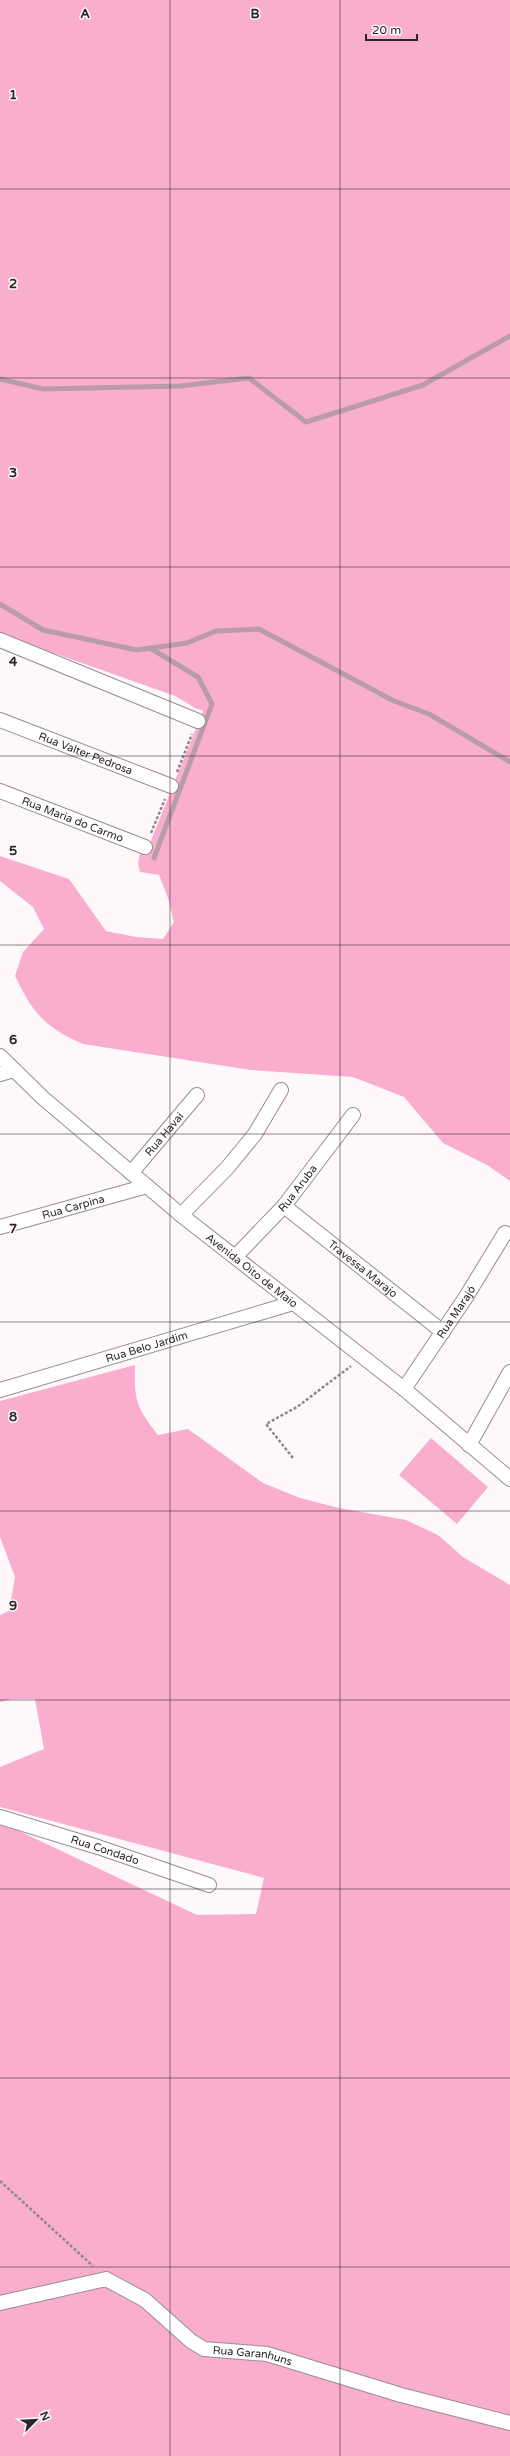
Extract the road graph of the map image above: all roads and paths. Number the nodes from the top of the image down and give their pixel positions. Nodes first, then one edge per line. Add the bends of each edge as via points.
1 (0, 640) edge
2 (0, 720) edge
3 (198, 721) dead end
4 (171, 786) dead end
5 (0, 791) edge
6 (145, 847) dead end
7 (0, 1056) edge
8 (14, 1070) junction
9 (0, 1074) edge
10 (281, 1090) dead end
11 (196, 1095) dead end
12 (353, 1114) dead end
13 (131, 1173) junction
14 (147, 1186) junction
15 (284, 1206) junction
16 (181, 1215) junction
17 (0, 1227) edge
18 (505, 1233) dead end
19 (235, 1257) junction
20 (293, 1303) junction
21 (443, 1332) junction
22 (362, 1356) junction
23 (510, 1372) edge
24 (404, 1389) junction
25 (0, 1390) edge
26 (469, 1445) junction
27 (293, 1458) dead end
28 (510, 1479) edge
29 (0, 1817) edge
30 (209, 1885) dead end
31 (0, 2181) edge
32 (106, 2279) junction
33 (0, 2303) edge
34 (510, 2423) edge

1 - 3 street
2 - 4 street, Rua Valter Pedrosa
5 - 6 street, Rua Maria do Carmo
7 - 8 street, Avenida Oito de Maio
8 - 9 street
8 - 13 street, Avenida Oito de Maio
10 - 16 street via 255,1134 228,1167
11 - 13 street, Rua Havaí
12 - 15 street, Rua Aruba
13 - 14 street, Avenida Oito de Maio
14 - 16 street, Avenida Oito de Maio
14 - 17 street, Rua Carpina
15 - 19 street, Rua Aruba
15 - 21 street, Travessa Marajo
16 - 19 street, Avenida Oito de Maio
18 - 21 street, Rua Marajó
19 - 20 street, Avenida Oito de Maio
20 - 22 street, Avenida Oito de Maio
20 - 25 street, Rua Belo Jardim
21 - 24 street, Rua Marajó
22 - 24 street, Avenida Oito de Maio
22 - 27 path via 297,1407 266,1424
23 - 26 street
24 - 26 street, Avenida Oito de Maio
26 - 28 street, Avenida Oito de Maio
29 - 30 street, Rua Condado
31 - 32 path
32 - 33 street
32 - 34 street, Rua Garanhuns via 145,2300 190,2341 204,2349 267,2354 402,2395

